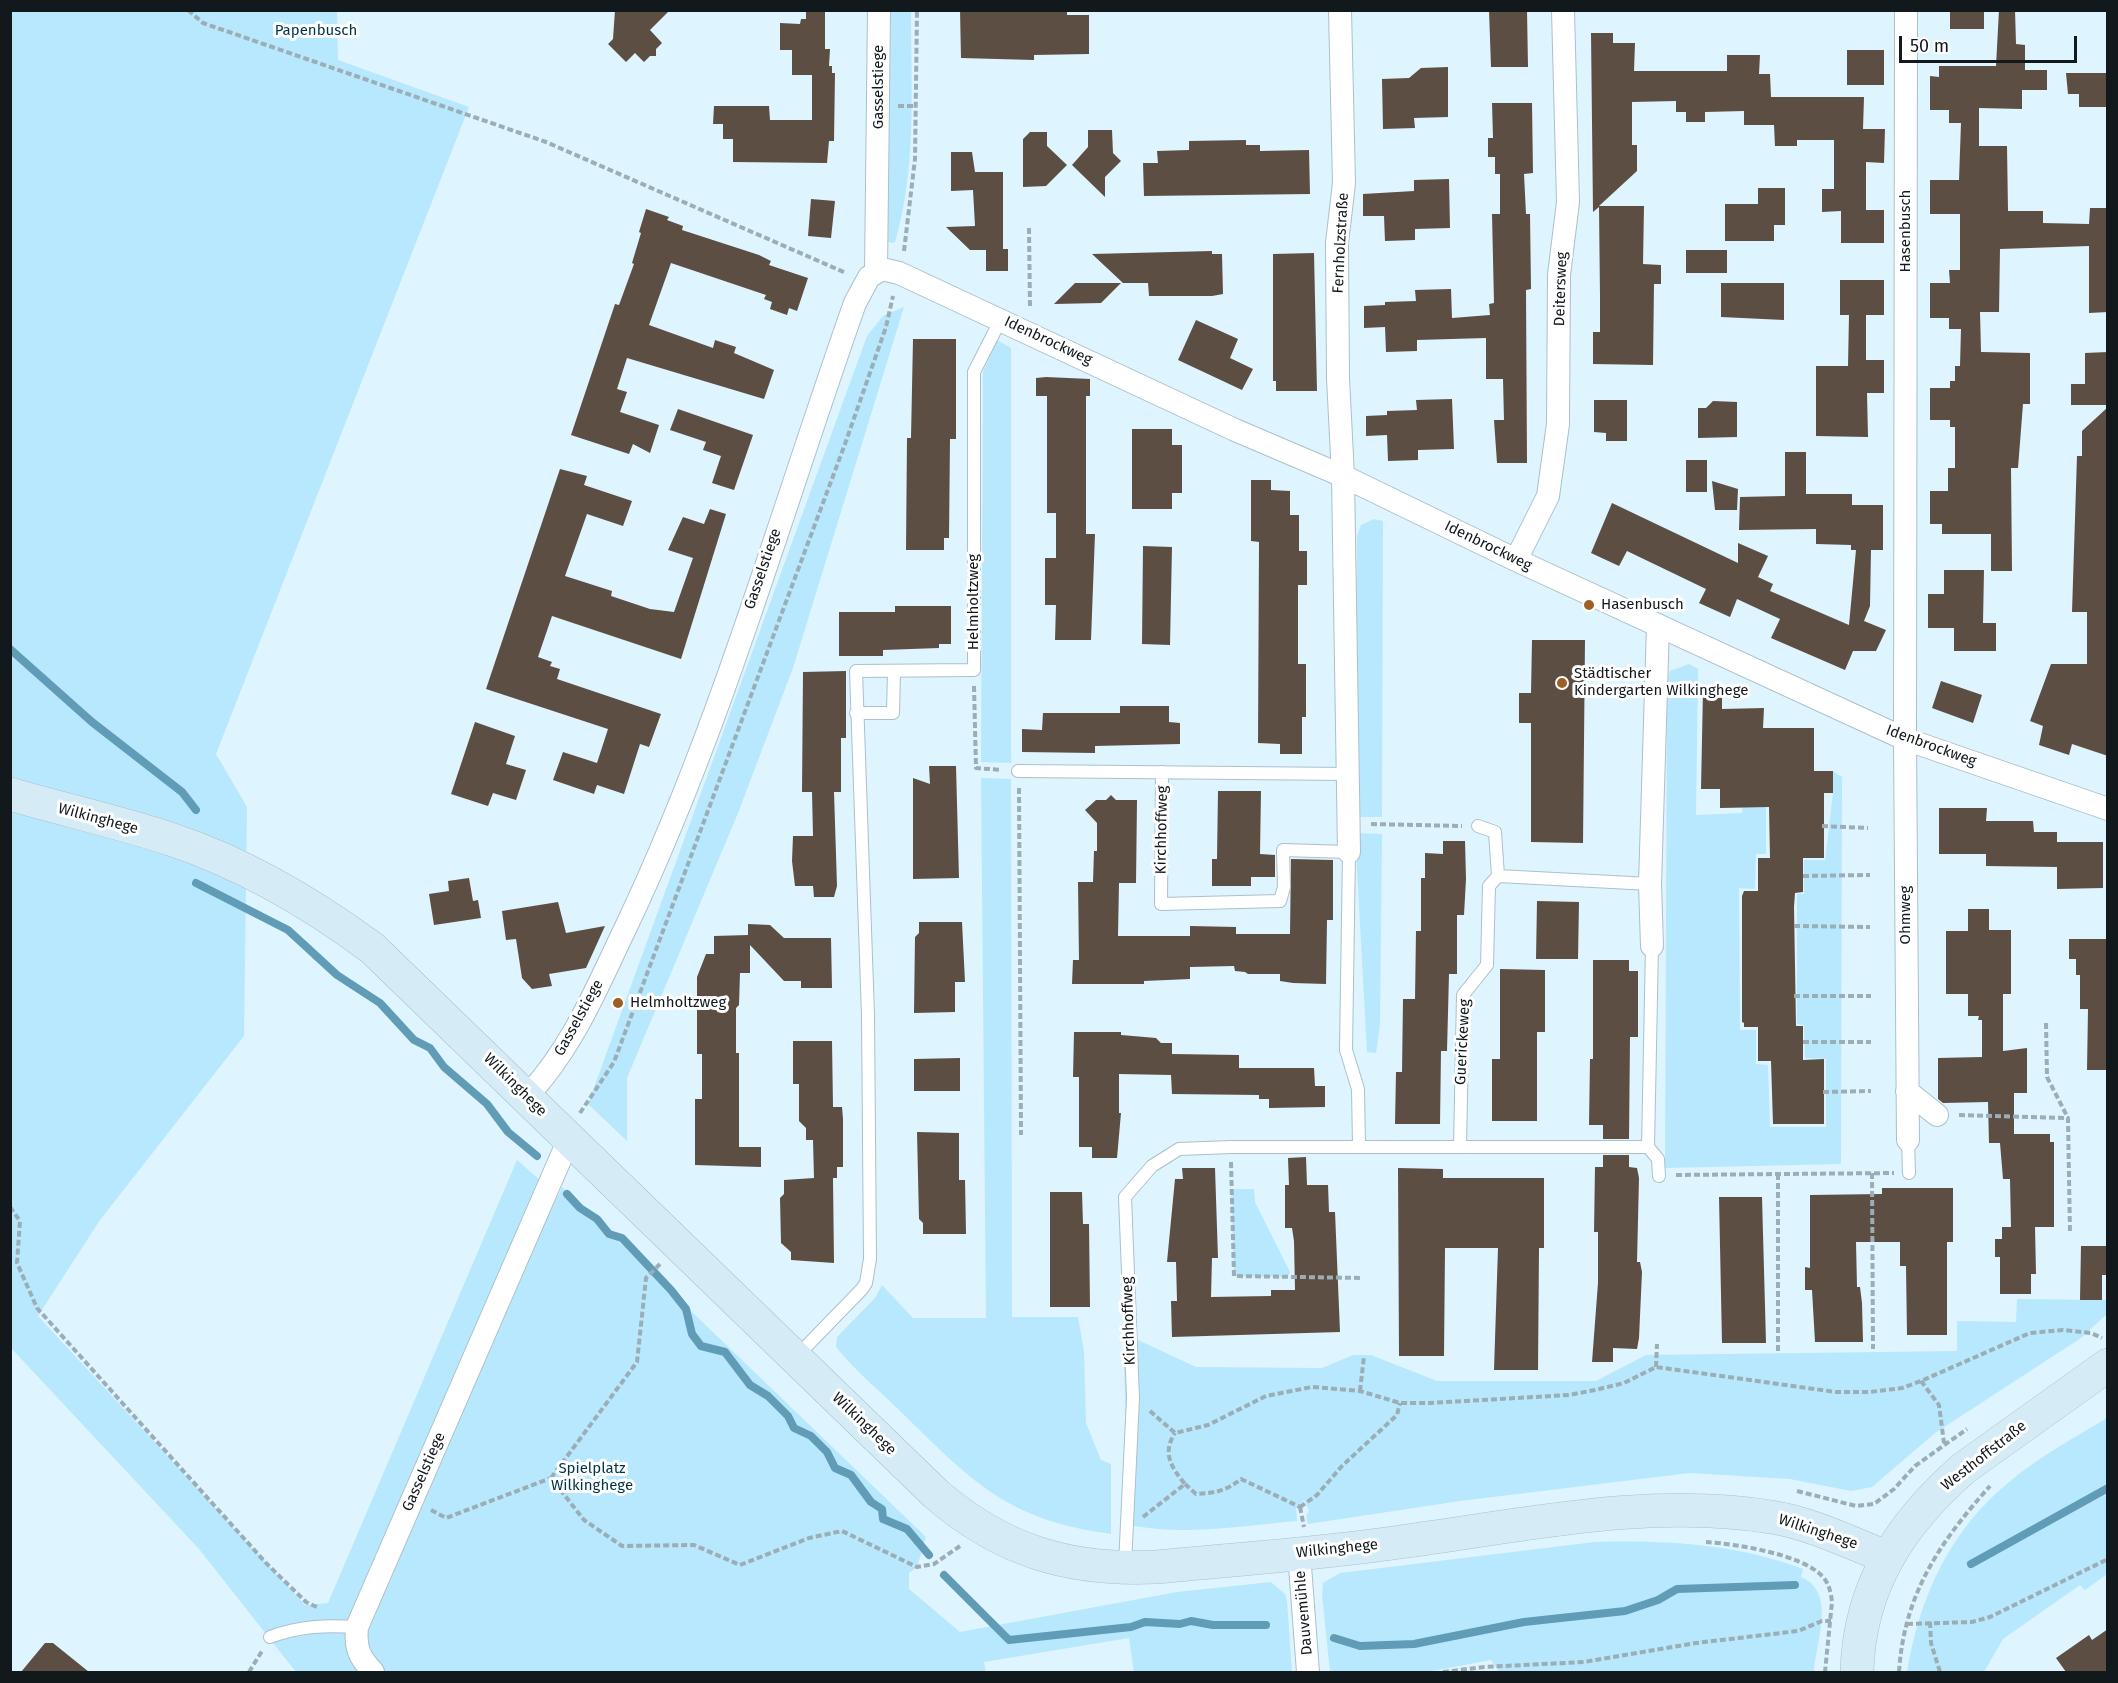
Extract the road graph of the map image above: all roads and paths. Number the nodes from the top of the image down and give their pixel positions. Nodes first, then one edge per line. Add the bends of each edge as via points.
1 (188, 10) edge
2 (879, 10) edge
3 (917, 10) edge
4 (1340, 10) edge
5 (1563, 10) edge
6 (1906, 10) edge
7 (1029, 228) dead end
8 (899, 273) junction
9 (871, 277) junction
10 (1001, 320) junction
11 (1030, 333) junction
12 (1343, 476) junction
13 (1516, 560) junction
14 (1658, 626) junction
15 (974, 670) junction
16 (894, 671) junction
17 (856, 713) junction
18 (1905, 739) junction
19 (1018, 771) junction
20 (1162, 772) junction
21 (1349, 774) junction
22 (10, 794) edge
23 (2108, 809) edge
24 (1349, 823) junction
25 (1478, 826) joint
26 (1822, 826) dead end
27 (1868, 828) dead end
28 (1349, 852) junction
29 (1870, 875) dead end
30 (1498, 876) junction
31 (1803, 876) dead end
32 (1650, 884) junction
33 (1794, 926) dead end
34 (1870, 927) dead end
35 (1652, 946) joint
36 (1794, 996) dead end
37 (1871, 996) dead end
38 (2046, 1023) dead end
39 (1803, 1042) dead end
40 (1871, 1042) dead end
41 (1871, 1091) dead end
42 (1907, 1091) junction
43 (1823, 1092) dead end
44 (527, 1096) junction
45 (1937, 1115) joint
46 (2068, 1118) junction
47 (574, 1128) junction
48 (1021, 1135) dead end
49 (1908, 1140) joint
50 (1359, 1146) junction
51 (1231, 1147) junction
52 (1460, 1147) junction
53 (1648, 1147) junction
54 (1872, 1173) junction
55 (1909, 1173) joint
56 (1778, 1174) junction
57 (1659, 1176) joint
58 (10, 1206) edge
59 (2070, 1234) dead end
60 (659, 1265) dead end
61 (1362, 1278) dead end
62 (1658, 1344) dead end
63 (1873, 1349) dead end
64 (1778, 1351) dead end
65 (2106, 1352) edge
66 (1364, 1356) dead end
67 (796, 1357) junction
68 (1656, 1367) junction
69 (1921, 1381) junction
70 (1360, 1391) junction
71 (1132, 1398) junction
72 (1400, 1403) junction
73 (1175, 1432) junction
74 (1944, 1443) dead end
75 (551, 1478) junction
76 (1998, 1479) dead end
77 (1185, 1484) junction
78 (411, 1500) junction
79 (1300, 1507) junction
80 (1128, 1522) junction
81 (1302, 1541) junction
82 (1697, 1541) dead end
83 (964, 1544) dead end
84 (1886, 1557) junction
85 (2108, 1559) edge
86 (1125, 1569) junction
87 (1831, 1621) junction
88 (1930, 1622) junction
89 (1907, 1624) junction
90 (357, 1627) junction
91 (270, 1637) joint
92 (1484, 1666) junction
93 (249, 1672) edge
94 (373, 1672) edge
95 (1308, 1672) edge
96 (1443, 1672) edge
97 (1488, 1672) edge
98 (1825, 1672) edge
99 (1857, 1672) edge
100 (1899, 1672) edge
101 (1940, 1672) edge

1 - 9 path via 203,23 546,142
2 - 9 street, Gasselstiege
3 - 8 path via 915,159
4 - 12 street, Fernholzstraße via 1344,183 1337,243
5 - 13 street, Deitersweg via 1568,202 1559,275 1558,424 1548,496
6 - 18 street, Hasenbusch
7 - 11 path
8 - 9 street, Idenbrockweg via 882,269
8 - 10 street, Idenbrockweg
8 - 47 path via 886,327 845,444 615,1062
9 - 44 street, Gasselstiege via 836,358 730,673 678,810 590,1002 564,1048
10 - 11 street, Idenbrockweg
10 - 15 lane, Helmholtzweg via 974,372
11 - 12 street, Idenbrockweg via 1235,430
12 - 13 street, Idenbrockweg
12 - 21 street
13 - 14 street, Idenbrockweg
14 - 18 street, Idenbrockweg
14 - 32 street
15 - 16 lane, Helmholtzweg
15 - 19 path via 976,768
16 - 17 lane via 893,713
16 - 17 lane, Helmholtzweg via 856,671
17 - 67 lane, Helmholtzweg via 868,1015 870,1259 862,1289
18 - 23 street, Idenbrockweg
18 - 42 street, Ohmweg
19 - 20 lane, Kirchhoffweg
19 - 48 path
20 - 21 lane, Kirchhoffweg
20 - 28 lane, Kirchhoffweg via 1161,904 1280,901 1284,887 1283,850
21 - 24 street
22 - 44 street, Wilkinghege via 172,840 243,868 295,896 372,948
24 - 25 path
24 - 28 street
25 - 30 lane, Guerickeweg via 1495,832
26 - 27 path
28 - 50 lane via 1346,1050 1358,1089
29 - 31 path
30 - 32 lane
30 - 52 lane, Guerickeweg via 1488,886 1487,965 1463,995
32 - 35 street
33 - 34 path
35 - 53 lane
36 - 37 path
38 - 46 path via 2047,1077
39 - 40 path
41 - 43 path
42 - 45 street
42 - 49 street, Ohmweg
44 - 47 street, Wilkinghege
45 - 46 path
46 - 59 path
47 - 67 street, Wilkinghege
47 - 78 street, Gasselstiege
49 - 55 lane, Ohmweg
50 - 51 lane, Kirchhoffweg
50 - 52 lane
51 - 61 path via 1234,1276
51 - 71 lane, Kirchhoffweg via 1179,1149 1152,1166 1125,1197
52 - 53 lane
53 - 57 lane via 1658,1159
54 - 55 path
54 - 56 path
54 - 63 path
56 - 57 path
56 - 64 path
58 - 90 path via 20,1221 17,1263 37,1308 266,1563 306,1602
60 - 75 path via 646,1278 637,1362
62 - 68 path
65 - 69 path via 2079,1331 2030,1333
65 - 84 street, Westhoffstraße via 1964,1468 1923,1508
66 - 70 path
67 - 86 street, Wilkinghege via 936,1494 978,1526 1037,1554 1066,1562
68 - 69 path via 1852,1393 1884,1392
68 - 72 path via 1624,1383 1569,1395
69 - 74 path via 1939,1405
70 - 72 path
70 - 73 path via 1328,1386 1296,1389 1245,1405 1208,1425
71 - 73 path
71 - 80 lane, Kirchhoffweg
72 - 79 path via 1397,1414 1317,1495
73 - 77 path via 1168,1456 1172,1469
75 - 78 path via 446,1518
75 - 83 path via 584,1520 622,1546 694,1545 740,1565 809,1538 842,1531 917,1567 934,1564
76 - 89 path via 1953,1527 1932,1560
77 - 79 path via 1196,1494 1212,1493 1227,1490 1240,1479
77 - 80 path via 1146,1516
78 - 90 street, Gasselstiege
79 - 81 path
80 - 86 lane, Kirchhoffweg
81 - 84 street, Wilkinghege via 1352,1549 1602,1516 1694,1511 1773,1517
81 - 86 street, Wilkinghege
81 - 95 street, Dauvemühle
82 - 87 path via 1758,1550 1816,1571 1831,1592
84 - 99 street, Westhoffstraße via 1863,1626
85 - 88 path via 1990,1617 1972,1622
87 - 92 path via 1798,1631 1584,1662
87 - 98 path
88 - 89 path
88 - 101 path via 1931,1643
89 - 100 path
90 - 91 lane via 319,1625 290,1629
90 - 94 street, Gasselstiege via 359,1657
91 - 93 path
92 - 96 path
92 - 97 path

